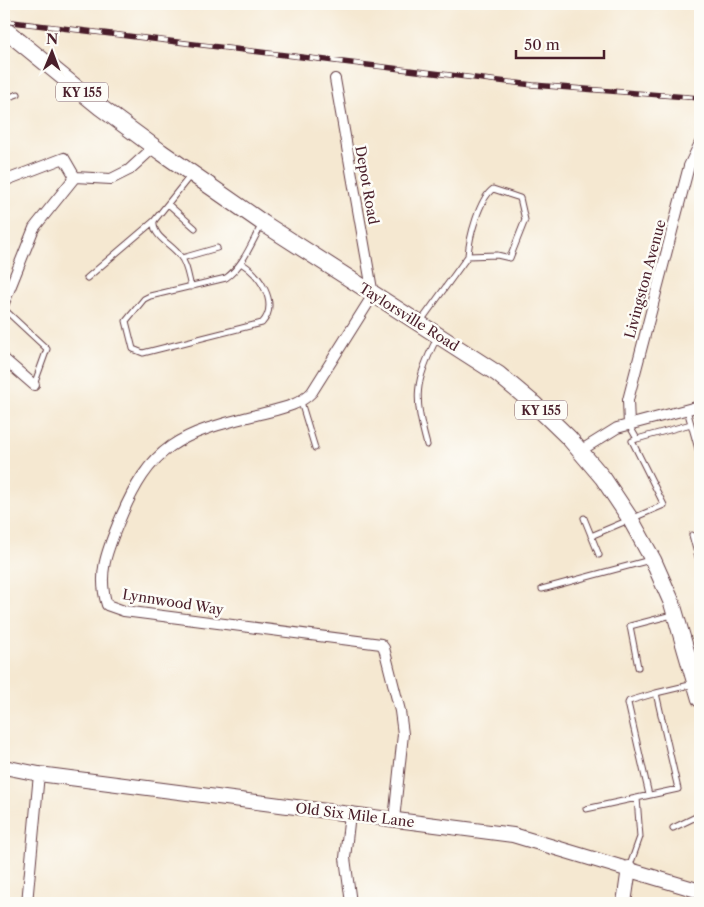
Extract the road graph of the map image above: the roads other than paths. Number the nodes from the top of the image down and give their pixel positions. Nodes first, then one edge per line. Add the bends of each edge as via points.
1 (4, 29) edge
2 (335, 79) dead end
3 (18, 94) dead end
4 (4, 99) edge
5 (700, 143) edge
6 (154, 147) junction
7 (192, 173) junction
8 (75, 177) junction
9 (4, 181) edge
10 (168, 204) junction
11 (154, 221) junction
12 (262, 223) junction
13 (195, 228) dead end
14 (217, 248) dead end
15 (468, 256) junction
16 (182, 258) junction
17 (241, 262) junction
18 (87, 278) dead end
19 (190, 287) junction
20 (373, 295) junction
21 (4, 303) edge
22 (4, 309) edge
23 (419, 324) junction
24 (438, 336) junction
25 (4, 359) edge
26 (34, 384) joint
27 (301, 402) junction
28 (700, 406) edge
29 (686, 409) junction
30 (691, 424) junction
31 (629, 425) junction
32 (637, 439) junction
33 (426, 445) dead end
34 (315, 448) dead end
35 (580, 451) junction
36 (700, 456) edge
37 (584, 518) dead end
38 (631, 520) junction
39 (692, 535) dead end
40 (591, 536) junction
41 (599, 555) dead end
42 (653, 560) junction
43 (700, 564) edge
44 (542, 589) dead end
45 (675, 614) junction
46 (695, 659) edge
47 (638, 667) dead end
48 (696, 683) junction
49 (656, 693) junction
50 (700, 699) edge
51 (4, 767) edge
52 (40, 774) junction
53 (649, 795) junction
54 (636, 798) junction
55 (586, 809) dead end
56 (350, 814) junction
57 (700, 815) edge
58 (394, 820) junction
59 (673, 828) dead end
60 (628, 868) junction
61 (700, 891) edge
62 (27, 903) edge
63 (351, 903) edge
64 (624, 903) edge

1 - 6 main road, Taylorsville Road / KY 155
2 - 20 street, Depot Road
3 - 4 lane
5 - 31 street, Livingston Avenue via 689,166 628,400
6 - 7 main road, Taylorsville Road / KY 155
6 - 8 street via 129,170 111,179
7 - 10 lane
7 - 12 main road, Taylorsville Road / KY 155
8 - 9 street via 64,158
8 - 21 street via 34,228
10 - 11 lane
10 - 13 lane
11 - 16 lane via 156,232
11 - 18 lane
12 - 17 lane
12 - 20 main road, Taylorsville Road / KY 155
14 - 16 lane
15 - 15 lane via 469,243 486,194 493,189 520,198 525,220 510,258
15 - 23 lane
16 - 19 lane
17 - 19 lane via 226,278
17 - 19 lane via 254,271 269,302 269,310 262,323 143,353 136,352 126,321 144,299
20 - 23 main road, Taylorsville Road / KY 155
20 - 27 street, Lynnwood Way via 312,392
22 - 26 lane via 47,349
23 - 24 main road, Taylorsville Road / KY 155
24 - 33 lane via 422,368 419,386 417,408
24 - 35 main road, Taylorsville Road / KY 155 via 498,374 535,405
25 - 26 street
27 - 34 lane
27 - 58 street, Lynnwood Way via 196,432 170,446 153,461 136,484 106,553 104,596 107,605 124,611 381,644 403,728
28 - 29 street
29 - 30 lane
29 - 31 street
30 - 32 lane
30 - 36 lane
31 - 32 lane
31 - 35 street via 617,428
32 - 38 lane via 632,441 664,505
35 - 38 main road, Taylorsville Road / KY 155
37 - 40 lane
38 - 40 lane
38 - 42 main road, Taylorsville Road / KY 155
39 - 43 lane
40 - 41 lane
42 - 44 lane
42 - 45 main road, Taylorsville Road / KY 155
45 - 46 main road, Taylorsville Road / KY 155
45 - 47 lane via 630,626
46 - 48 main road, Taylorsville Road / KY 155
48 - 49 lane
48 - 50 main road, Taylorsville Road / KY 155
49 - 53 lane via 628,704
49 - 53 lane via 679,787
51 - 52 street, Old Six Mile Lane
52 - 56 street, Old Six Mile Lane
52 - 62 street
53 - 54 lane
54 - 55 lane
54 - 60 lane via 640,837
56 - 58 street, Old Six Mile Lane
56 - 63 street via 345,858
57 - 59 lane
58 - 60 street, Old Six Mile Lane via 513,835
60 - 61 street, Old Six Mile Lane
60 - 64 street

